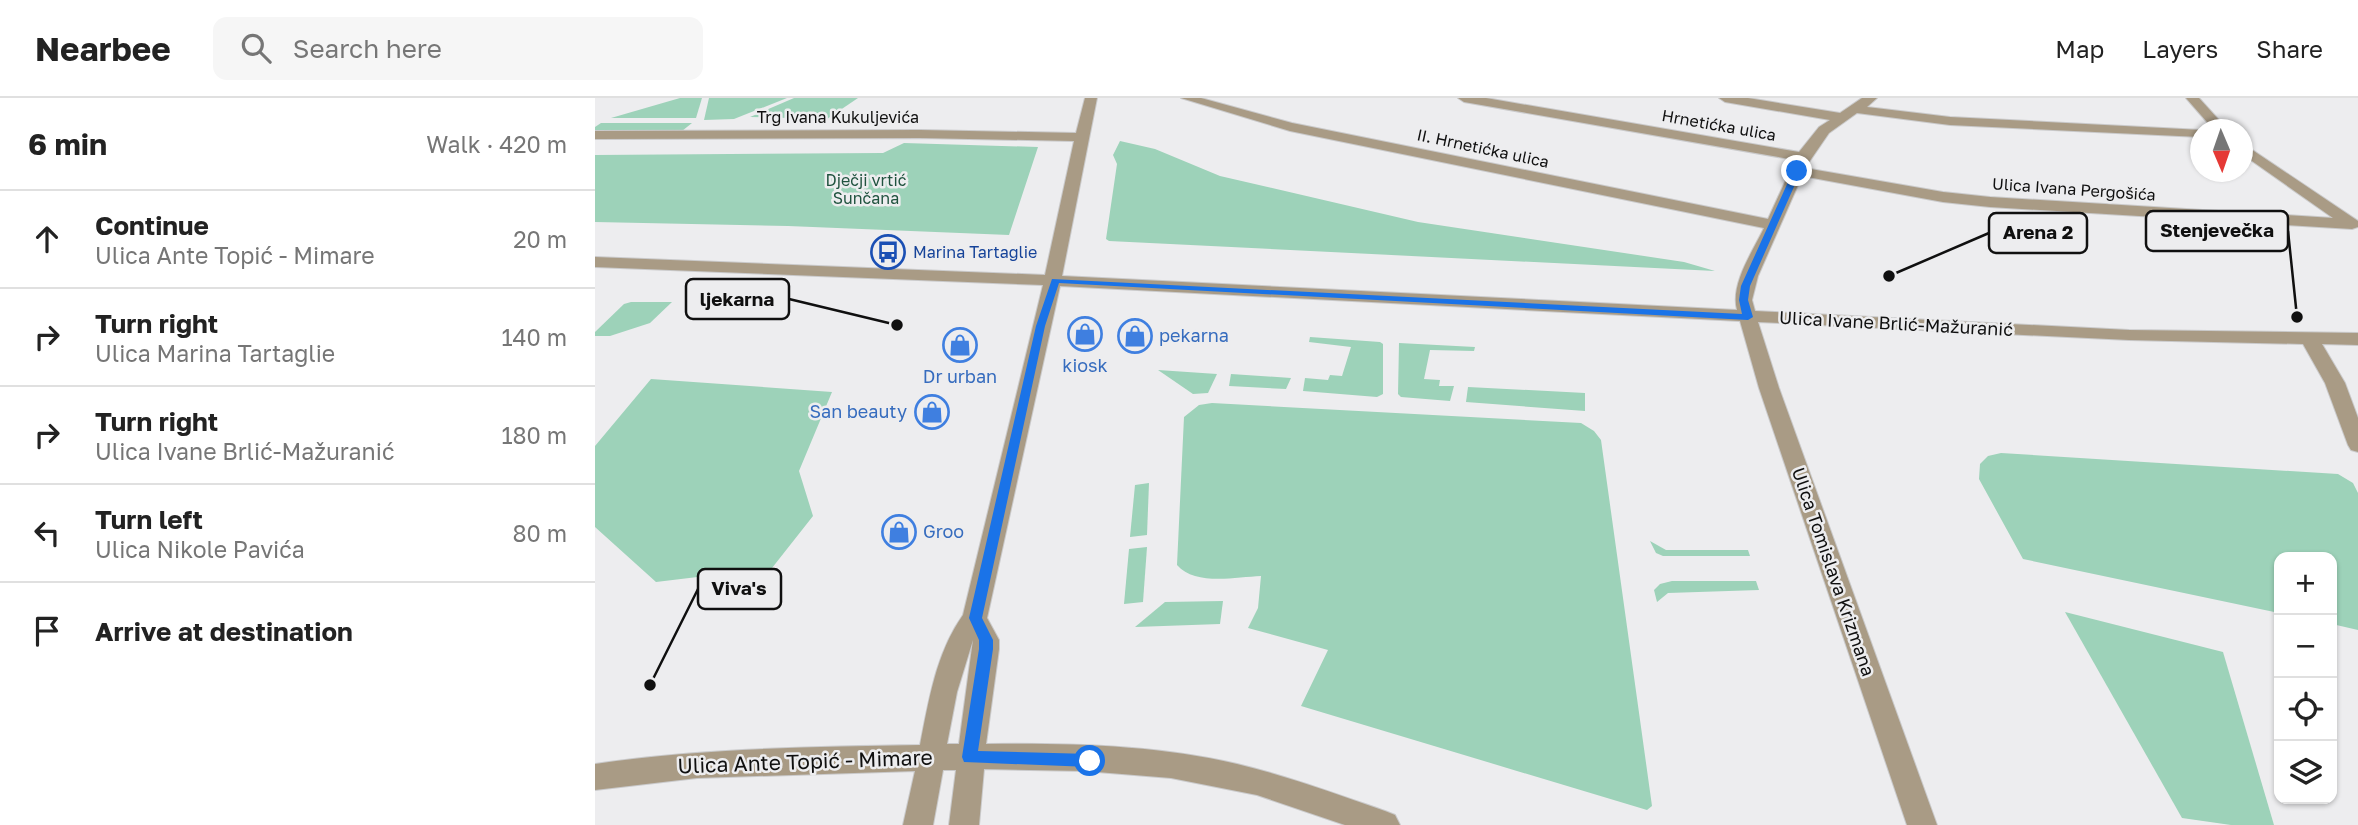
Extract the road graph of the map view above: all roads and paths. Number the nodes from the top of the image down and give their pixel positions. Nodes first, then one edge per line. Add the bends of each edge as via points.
1 (1091, 98) edge
2 (1187, 98) edge
3 (1464, 98) edge
4 (1725, 98) edge
5 (1871, 98) edge
6 (2192, 98) edge
7 (1854, 109) junction
8 (1839, 117) junction
9 (2212, 119) edge
10 (2190, 133) edge
11 (595, 135) edge
12 (1082, 137) junction
13 (2253, 155) edge
14 (1800, 164) junction
15 (1773, 225) junction
16 (2355, 226) edge
17 (595, 262) edge
18 (1055, 281) junction
19 (1748, 317) junction
20 (2310, 339) junction
21 (2358, 339) edge
22 (2358, 445) edge
23 (975, 618) junction
24 (930, 757) junction
25 (970, 757) junction
26 (595, 777) edge
27 (918, 825) edge
28 (964, 825) edge
29 (1385, 825) edge
30 (1922, 825) edge

1 - 12 street
2 - 15 street, II. Hrnetićka ulica via 1290,127
3 - 14 street, Hrnetićka ulica
4 - 8 street
5 - 7 street, Ulica Tomislava Krizmana
6 - 9 street
7 - 8 street, Ulica Tomislava Krizmana
7 - 10 street via 1921,120
8 - 14 street, Ulica Tomislava Krizmana
11 - 12 street, Trg Ivana Kukuljevića
12 - 18 street
13 - 16 street
14 - 15 street, Ulica Tomislava Krizmana
14 - 16 street, Ulica Ivana Pergošića via 1943,197
15 - 19 street, Ulica Tomislava Krizmana via 1744,293
17 - 18 street, Ulica Ivane Brlić-Mažuranić
18 - 19 street, Ulica Ivane Brlić-Mažuranić
18 - 23 street via 1040,326
19 - 20 street, Ulica Ivane Brlić-Mažuranić
19 - 30 street, Ulica Tomislava Krizmana
20 - 21 street, Ulica Ivane Brlić-Mažuranić
20 - 22 street via 2335,383
23 - 24 street via 958,642
23 - 25 street via 986,649
24 - 25 street, Ulica Ante Topić - Mimare
24 - 26 street, Ulica Ante Topić - Mimare via 691,764
24 - 27 street
25 - 28 street
25 - 29 street, Ulica Ante Topić - Mimare via 1154,764 1215,773

